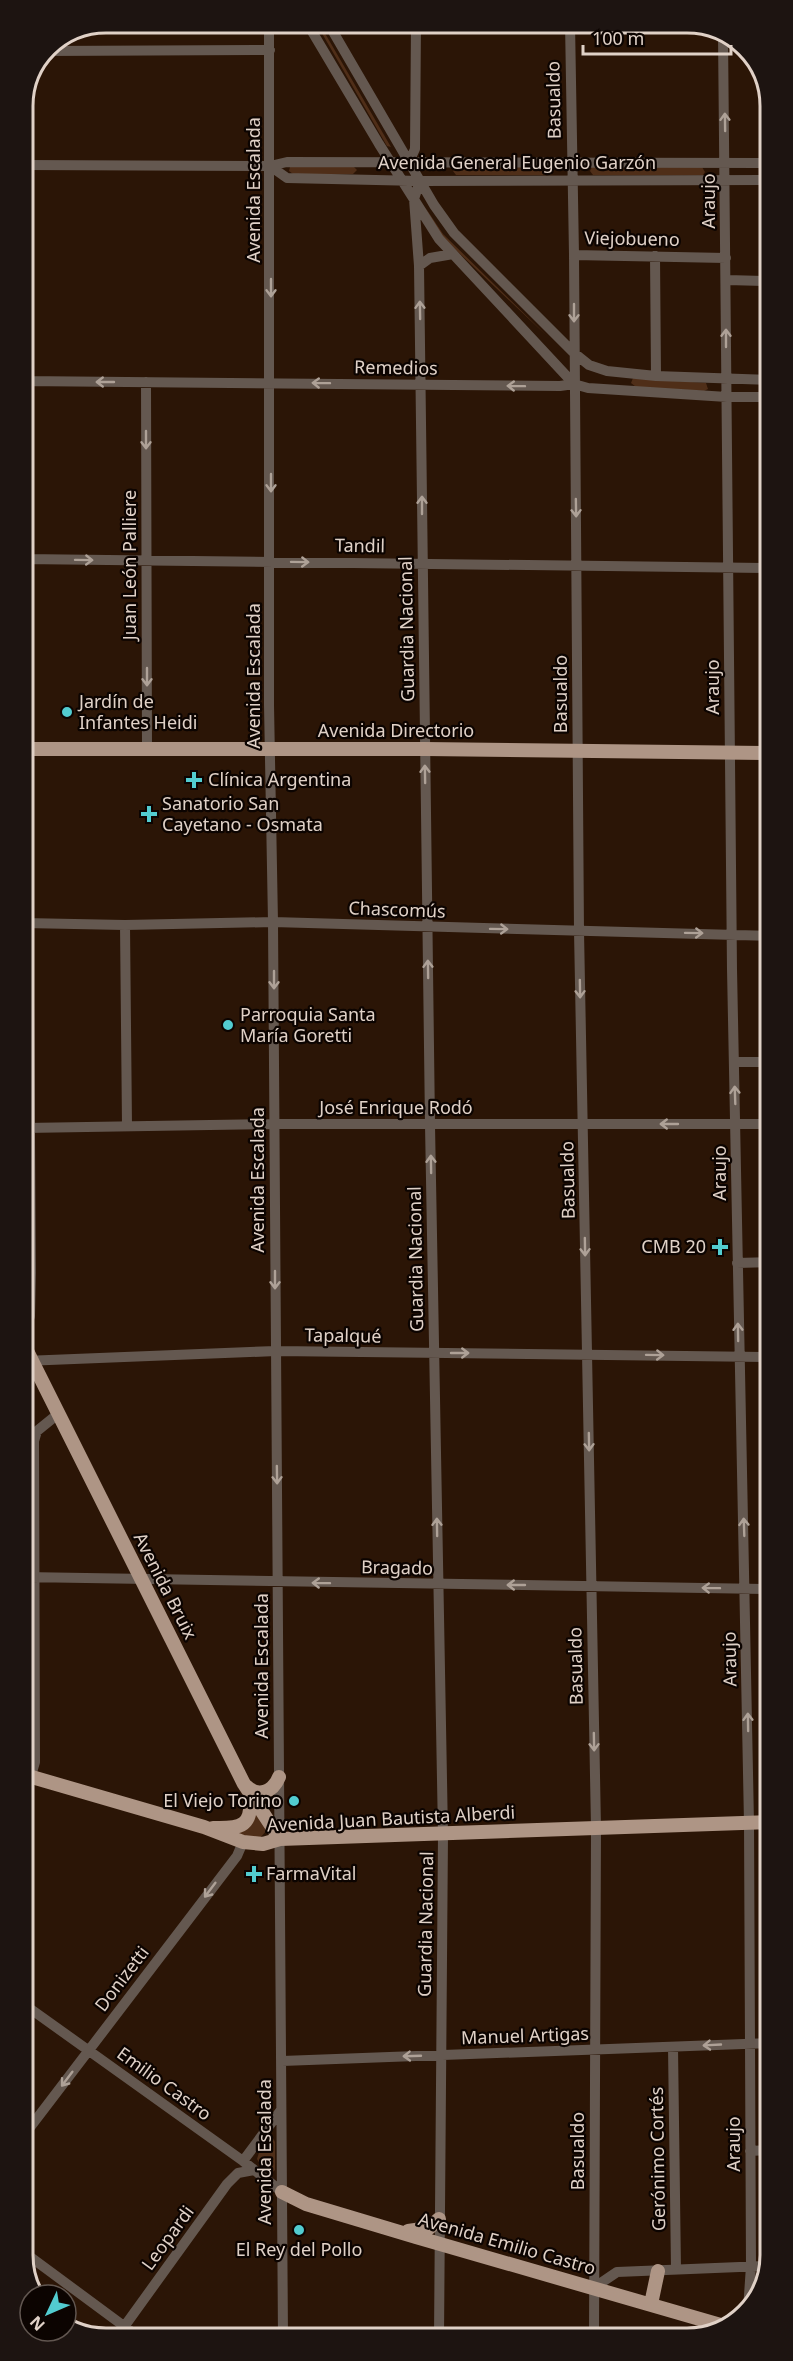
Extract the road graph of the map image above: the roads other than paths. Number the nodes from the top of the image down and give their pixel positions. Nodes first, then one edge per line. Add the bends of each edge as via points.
1 (269, 33) edge
2 (314, 33) edge
3 (334, 33) edge
4 (416, 33) edge
5 (570, 33) edge
6 (723, 43) edge
7 (270, 50) junction
8 (58, 51) edge
9 (391, 162) junction
10 (409, 162) junction
11 (572, 163) junction
12 (725, 164) junction
13 (760, 164) edge
14 (33, 165) edge
15 (270, 166) junction
16 (401, 179) junction
17 (572, 180) junction
18 (726, 180) junction
19 (760, 180) edge
20 (420, 181) junction
21 (414, 199) junction
22 (453, 254) junction
23 (574, 255) junction
24 (655, 256) junction
25 (726, 258) junction
26 (419, 266) junction
27 (727, 280) junction
28 (760, 281) edge
29 (574, 353) junction
30 (656, 376) junction
31 (726, 379) junction
32 (760, 380) edge
33 (33, 381) edge
34 (146, 382) junction
35 (271, 382) junction
36 (574, 384) junction
37 (421, 385) junction
38 (727, 397) junction
39 (760, 398) edge
40 (33, 559) edge
41 (147, 561) junction
42 (271, 561) junction
43 (423, 563) junction
44 (576, 565) junction
45 (729, 567) junction
46 (760, 568) edge
47 (33, 749) edge
48 (147, 749) junction
49 (270, 749) junction
50 (425, 749) junction
51 (578, 751) junction
52 (730, 752) junction
53 (760, 753) edge
54 (273, 922) junction
55 (33, 923) edge
56 (125, 925) junction
57 (428, 928) junction
58 (579, 931) junction
59 (732, 935) junction
60 (760, 936) edge
61 (734, 1062) junction
62 (760, 1062) edge
63 (274, 1124) junction
64 (583, 1124) junction
65 (736, 1124) junction
66 (760, 1124) edge
67 (430, 1125) junction
68 (127, 1126) junction
69 (33, 1128) edge
70 (760, 1262) edge
71 (737, 1263) junction
72 (276, 1351) junction
73 (435, 1353) junction
74 (588, 1354) junction
75 (739, 1356) junction
76 (760, 1357) edge
77 (33, 1361) edge
78 (33, 1370) edge
79 (58, 1414) junction
80 (33, 1475) edge
81 (33, 1577) edge
82 (142, 1580) junction
83 (278, 1582) junction
84 (438, 1585) junction
85 (592, 1586) junction
86 (746, 1588) junction
87 (760, 1589) edge
88 (33, 1688) edge
89 (33, 1766) edge
90 (279, 1777) junction
91 (33, 1778) edge
92 (247, 1789) junction
93 (760, 1822) edge
94 (749, 1823) junction
95 (204, 1827) junction
96 (596, 1828) junction
97 (443, 1834) junction
98 (280, 1839) junction
99 (243, 1842) junction
100 (33, 2011) edge
101 (751, 2043) junction
102 (760, 2043) edge
103 (673, 2047) junction
104 (595, 2049) junction
105 (88, 2050) junction
106 (441, 2055) junction
107 (282, 2061) junction
108 (281, 2110) junction
109 (33, 2123) edge
110 (760, 2150) edge
111 (750, 2151) junction
112 (243, 2161) junction
113 (254, 2170) junction
114 (282, 2192) junction
115 (439, 2219) junction
116 (394, 2230) junction
117 (439, 2244) junction
118 (33, 2259) edge
119 (751, 2266) junction
120 (759, 2266) edge
121 (676, 2270) junction
122 (658, 2271) junction
123 (595, 2287) junction
124 (749, 2293) edge
125 (651, 2304) junction
126 (713, 2323) edge
127 (125, 2327) joint
128 (283, 2328) edge
129 (439, 2328) edge
130 (594, 2328) edge

1 - 7 street, Avenida Escalada
2 - 9 street
3 - 10 street
4 - 10 street via 415,149
5 - 11 street, Basualdo
12 -> 6 street, Araujo
7 - 8 street
7 - 15 street, Avenida Escalada
9 - 10 street, Avenida General Eugenio Garzón
9 - 15 street, Avenida General Eugenio Garzón via 286,162
9 - 16 street
10 - 11 street, Avenida General Eugenio Garzón
10 - 20 street
11 - 12 street, Avenida General Eugenio Garzón
11 - 17 street, Basualdo
12 - 13 street, Avenida General Eugenio Garzón
12 - 18 street, Araujo
14 - 15 street, Avenida General Eugenio Garzón
15 - 16 street, Avenida General Eugenio Garzón via 287,178
15 -> 35 street, Avenida Escalada
16 - 20 street, Avenida General Eugenio Garzón
16 - 21 street
17 - 18 street, Avenida General Eugenio Garzón
17 - 20 street, Avenida General Eugenio Garzón
17 - 23 street, Basualdo
18 - 19 street, Avenida General Eugenio Garzón
18 - 25 street, Araujo
20 - 21 street, Guardia Nacional
20 - 29 street via 454,233
21 - 22 street
21 - 26 street, Guardia Nacional
22 - 26 street via 430,258
22 - 36 street
23 - 24 street, Viejobueno
23 -> 29 street, Basualdo
24 - 25 street, Viejobueno
24 - 30 street
25 - 27 street, Araujo
37 -> 26 street, Guardia Nacional
27 - 28 street
31 -> 27 street, Araujo
29 - 30 street via 589,365 607,371
29 - 36 street, Basualdo
30 - 31 street
31 - 32 street
31 - 38 street, Araujo
34 -> 33 street, Remedios
34 - 35 street, Remedios
34 -> 41 street, Juan León Palliere
37 -> 35 street, Remedios
35 -> 42 street, Avenida Escalada
36 -> 37 street, Remedios
36 - 38 street, Remedios
36 -> 44 street, Basualdo
43 -> 37 street, Guardia Nacional
38 - 39 street, Remedios
38 - 45 street, Araujo
40 -> 41 street, Tandil
41 - 42 street, Tandil
41 -> 48 street, Juan León Palliere
42 -> 43 street, Tandil
42 - 49 street, Avenida Escalada
43 - 44 street, Tandil
43 - 50 street, Guardia Nacional
44 - 45 street, Tandil
44 - 51 street, Basualdo
45 - 46 street, Tandil
45 - 52 street, Araujo
47 - 48 main road, Avenida Directorio
48 - 49 main road, Avenida Directorio
49 - 50 main road, Avenida Directorio
49 - 54 street, Avenida Escalada
50 - 51 main road, Avenida Directorio
57 -> 50 street, Guardia Nacional
51 - 52 main road, Avenida Directorio
51 - 58 street, Basualdo
52 - 53 main road, Avenida Directorio
52 - 59 street, Araujo
54 - 56 street, Chascomús
54 - 57 street, Chascomús
54 -> 63 street, Avenida Escalada
55 - 56 street, Chascomús
56 - 68 street
57 -> 58 street, Chascomús
67 -> 57 street, Guardia Nacional
58 -> 59 street, Chascomús
58 -> 64 street, Basualdo
59 - 60 street, Chascomús
59 - 61 street, Araujo
61 - 62 street
65 -> 61 street, Araujo
63 - 67 street, José Enrique Rodó
63 - 68 street, José Enrique Rodó
63 -> 72 street, Avenida Escalada
65 -> 64 street, José Enrique Rodó
64 - 67 street, José Enrique Rodó
64 -> 74 street, Basualdo
65 - 66 street, José Enrique Rodó
65 - 71 street, Araujo
73 -> 67 street, Guardia Nacional
68 - 69 street, José Enrique Rodó
70 - 71 street
75 -> 71 street, Araujo
72 - 73 street, Tapalqué
72 - 77 street, Tapalqué
72 -> 83 street, Avenida Escalada
73 -> 74 street, Tapalqué
84 -> 73 street, Guardia Nacional
74 -> 75 street, Tapalqué
74 -> 85 street, Basualdo
75 - 76 street, Tapalqué
86 -> 75 street, Araujo
78 - 79 main road, Avenida Bruix
79 - 80 street via 37,1431
79 - 82 main road, Avenida Bruix
81 - 82 street, Bragado
82 - 83 street, Bragado
82 - 92 main road, Avenida Bruix
84 -> 83 street, Bragado
83 - 90 street, Avenida Escalada
85 -> 84 street, Bragado
84 - 97 street, Guardia Nacional
86 -> 85 street, Bragado
85 -> 96 street, Basualdo
86 - 87 street, Bragado
94 -> 86 street, Araujo
88 - 89 street
90 - 92 main road via 264,1792
90 - 98 street, Avenida Escalada
91 - 95 main road, Avenida Juan Bautista Alberdi
92 - 95 main road via 251,1813 243,1825
92 - 98 main road, Avenida Bruix
93 - 94 main road, Avenida Juan Bautista Alberdi
94 - 96 main road, Avenida Juan Bautista Alberdi
94 - 101 street, Araujo
95 - 99 main road, Avenida Juan Bautista Alberdi
96 - 97 main road, Avenida Juan Bautista Alberdi
96 - 104 street, Basualdo
97 - 98 main road, Avenida Juan Bautista Alberdi
97 - 106 street, Guardia Nacional
98 - 99 main road, Avenida Juan Bautista Alberdi via 263,1844
98 - 107 street, Avenida Escalada
99 -> 105 street, Donizetti via 237,1856
100 - 105 street, Emilio Castro
101 - 102 street, Manuel Artigas
101 -> 103 street, Manuel Artigas
101 - 111 street, Araujo
103 - 104 street, Manuel Artigas
103 - 121 street, Gerónimo Cortés
104 - 106 street, Manuel Artigas
104 - 123 street, Basualdo
105 -> 109 street, Donizetti
105 - 112 street, Emilio Castro
106 -> 107 street, Manuel Artigas
106 - 115 street, Guardia Nacional
107 - 108 street, Avenida Escalada
108 - 112 street
108 - 114 street, Avenida Escalada
110 - 111 street
111 - 119 street, Araujo
112 - 113 street, Emilio Castro
113 - 114 street, Emilio Castro
113 - 127 street, Leopardi via 238,2173 227,2184
114 - 116 main road, Avenida Emilio Castro via 306,2204
114 - 128 street, Avenida Escalada
115 - 116 main road via 423,2230
115 - 117 street, Guardia Nacional
116 - 117 main road, Avenida Emilio Castro
117 - 123 main road, Avenida Emilio Castro
117 - 129 street, Guardia Nacional
118 - 127 street
119 - 120 street
119 - 121 street
119 - 124 street, Araujo
121 - 122 street
122 - 123 street via 617,2272
122 - 125 main road
123 - 125 main road, Avenida Emilio Castro
123 - 130 street, Basualdo
125 - 126 main road, Avenida Emilio Castro

